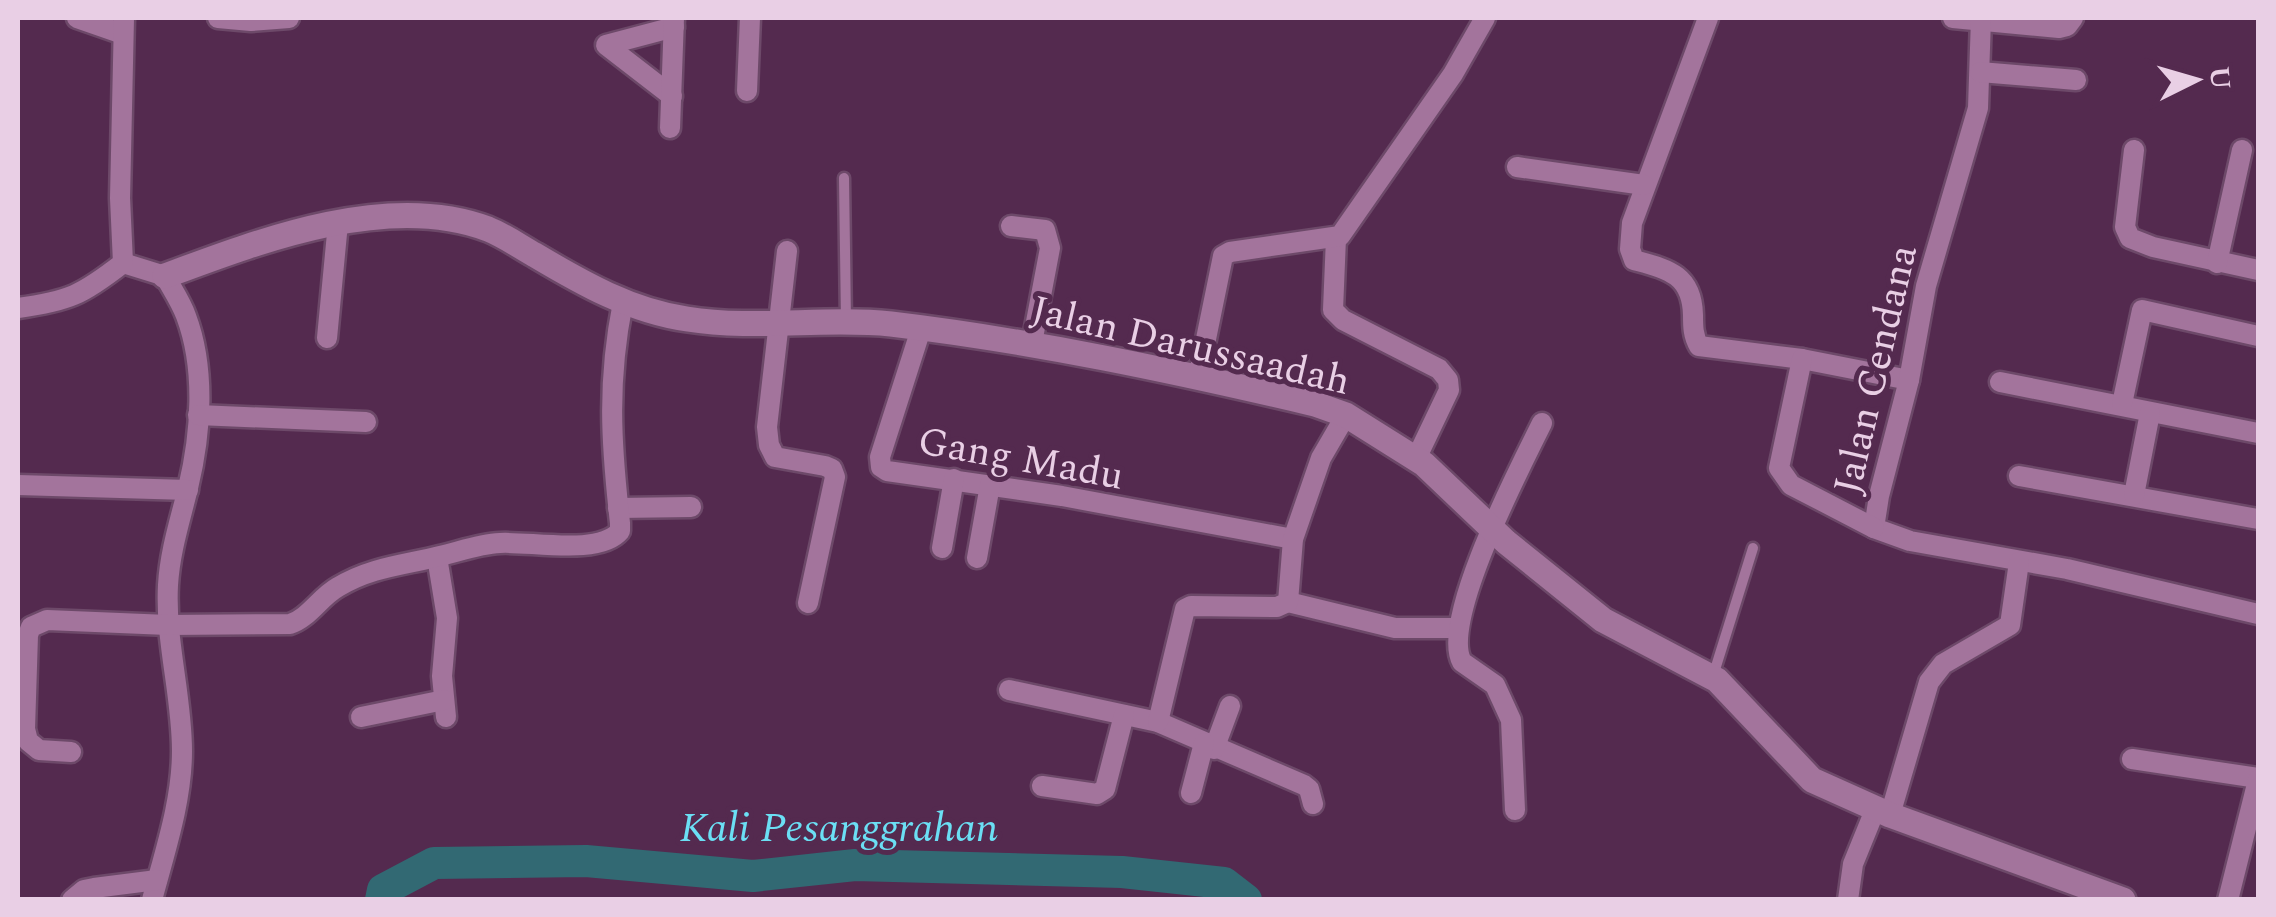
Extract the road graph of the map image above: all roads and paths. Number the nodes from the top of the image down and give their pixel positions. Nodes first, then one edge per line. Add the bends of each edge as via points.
1 (77, 18) edge
2 (218, 18) edge
3 (288, 18) edge
4 (750, 18) edge
5 (1485, 18) edge
6 (1708, 18) edge
7 (1954, 18) edge
8 (2074, 18) edge
9 (1980, 20) edge
10 (674, 22) edge
11 (123, 26) edge
12 (1980, 72) junction
13 (2076, 80) dead end
14 (747, 91) dead end
15 (672, 96) junction
16 (670, 128) dead end
17 (2134, 150) dead end
18 (2242, 150) dead end
19 (1517, 167) dead end
20 (844, 178) dead end
21 (1644, 185) junction
22 (338, 223) junction
23 (1011, 226) dead end
24 (1336, 238) junction
25 (788, 251) dead end
26 (2217, 262) junction
27 (123, 263) junction
28 (2258, 270) edge
29 (164, 276) junction
30 (623, 302) junction
31 (18, 308) edge
32 (846, 323) junction
33 (778, 324) junction
34 (920, 328) junction
35 (2258, 336) edge
36 (327, 338) dead end
37 (1032, 344) junction
38 (1802, 359) junction
39 (1198, 378) junction
40 (1909, 380) junction
41 (2000, 382) dead end
42 (2122, 404) junction
43 (2150, 413) junction
44 (1346, 414) junction
45 (198, 415) junction
46 (366, 422) dead end
47 (1542, 423) dead end
48 (2258, 433) edge
49 (1416, 458) junction
50 (2018, 476) dead end
51 (954, 479) junction
52 (18, 485) edge
53 (990, 485) junction
54 (188, 490) junction
55 (2134, 495) junction
56 (691, 507) dead end
57 (618, 508) junction
58 (2258, 519) edge
59 (1491, 528) junction
60 (1874, 528) junction
61 (1293, 539) junction
62 (942, 548) dead end
63 (1753, 548) dead end
64 (437, 557) junction
65 (977, 558) dead end
66 (2018, 562) junction
67 (1288, 602) junction
68 (808, 603) dead end
69 (2258, 614) edge
70 (168, 625) junction
71 (1458, 628) junction
72 (1712, 678) junction
73 (1009, 690) dead end
74 (1230, 706) dead end
75 (1124, 715) junction
76 (361, 717) dead end
77 (1158, 722) junction
78 (1209, 746) junction
79 (70, 752) dead end
80 (2132, 759) dead end
81 (2258, 779) edge
82 (1042, 786) dead end
83 (1191, 792) dead end
84 (1313, 804) dead end
85 (1515, 810) dead end
86 (1882, 812) junction
87 (154, 890) edge
88 (72, 900) edge
89 (1848, 900) edge
90 (2123, 900) edge
91 (2228, 900) edge

1 - 11 street
2 - 3 street
4 - 14 street
5 - 24 street
6 - 21 street
7 - 9 street
8 - 9 street via 2059,28
9 - 12 street, Jalan Cendana
10 - 15 street
10 - 15 street via 606,44
11 - 27 street
12 - 13 street
12 - 40 street, Jalan Cendana via 1974,126 1926,286
15 - 16 street
17 - 26 street via 2126,234 2154,248
18 - 26 street
19 - 21 street
20 - 32 lane
21 - 38 street via 1630,250 1634,260 1670,270 1687,286 1699,346
22 - 29 street, Jalan Darussaadah
22 - 30 street, Jalan Darussaadah via 416,218 487,229
22 - 36 street
23 - 37 street via 1038,228 1048,236
24 - 39 street via 1223,256
24 - 49 street via 1333,310 1448,380
25 - 33 street
26 - 28 street
27 - 29 street
27 - 31 street via 64,302
29 - 45 street via 192,336
30 - 33 street, Jalan Darussaadah via 686,319
30 - 57 street via 611,395
32 - 33 street, Jalan Darussaadah
32 - 34 street, Jalan Darussaadah
33 - 68 street via 769,445 775,457 825,466 835,477
34 - 37 street, Jalan Darussaadah
34 - 51 street, Gang Madu via 881,466
35 - 42 street via 2142,310
37 - 39 street, Jalan Darussaadah
38 - 40 street
38 - 60 street via 1779,468 1792,485
39 - 44 street, Jalan Darussaadah
40 - 60 street, Jalan Cendana
41 - 42 street
42 - 43 street
43 - 48 street
43 - 55 street
44 - 49 street, Jalan Darussaadah
44 - 61 street via 1321,458
45 - 46 street
45 - 54 street
47 - 59 street
49 - 59 street, Jalan Darussaadah
50 - 55 street
51 - 53 street, Gang Madu
51 - 62 street
52 - 54 street
53 - 61 street, Gang Madu
53 - 65 street
54 - 70 street via 171,557
55 - 58 street
56 - 57 street
57 - 64 street via 620,530 596,542 503,542
59 - 71 street
59 - 72 street, Jalan Darussaadah via 1603,620
60 - 66 street, Jalan Cendana
61 - 67 street
63 - 72 lane
64 - 70 street via 366,572 290,624
64 - 76 street via 447,618 445,709
66 - 69 street, Jalan Cendana
66 - 86 street via 2010,625 1942,664 1929,682
67 - 71 street via 1395,628
67 - 77 street via 1184,609
70 - 79 street via 47,620 32,627 28,741 40,750
70 - 87 street via 182,770
71 - 85 street via 1462,662 1495,684 1511,720
72 - 86 street, Jalan Darussaadah via 1812,780
73 - 75 street
74 - 78 street
75 - 77 street
75 - 82 street via 1106,790
77 - 78 street
78 - 83 street
78 - 84 street via 1304,785
80 - 81 street
81 - 91 street
86 - 89 street via 1853,864
86 - 90 street, Jalan Darussaadah
87 - 88 street via 84,890

